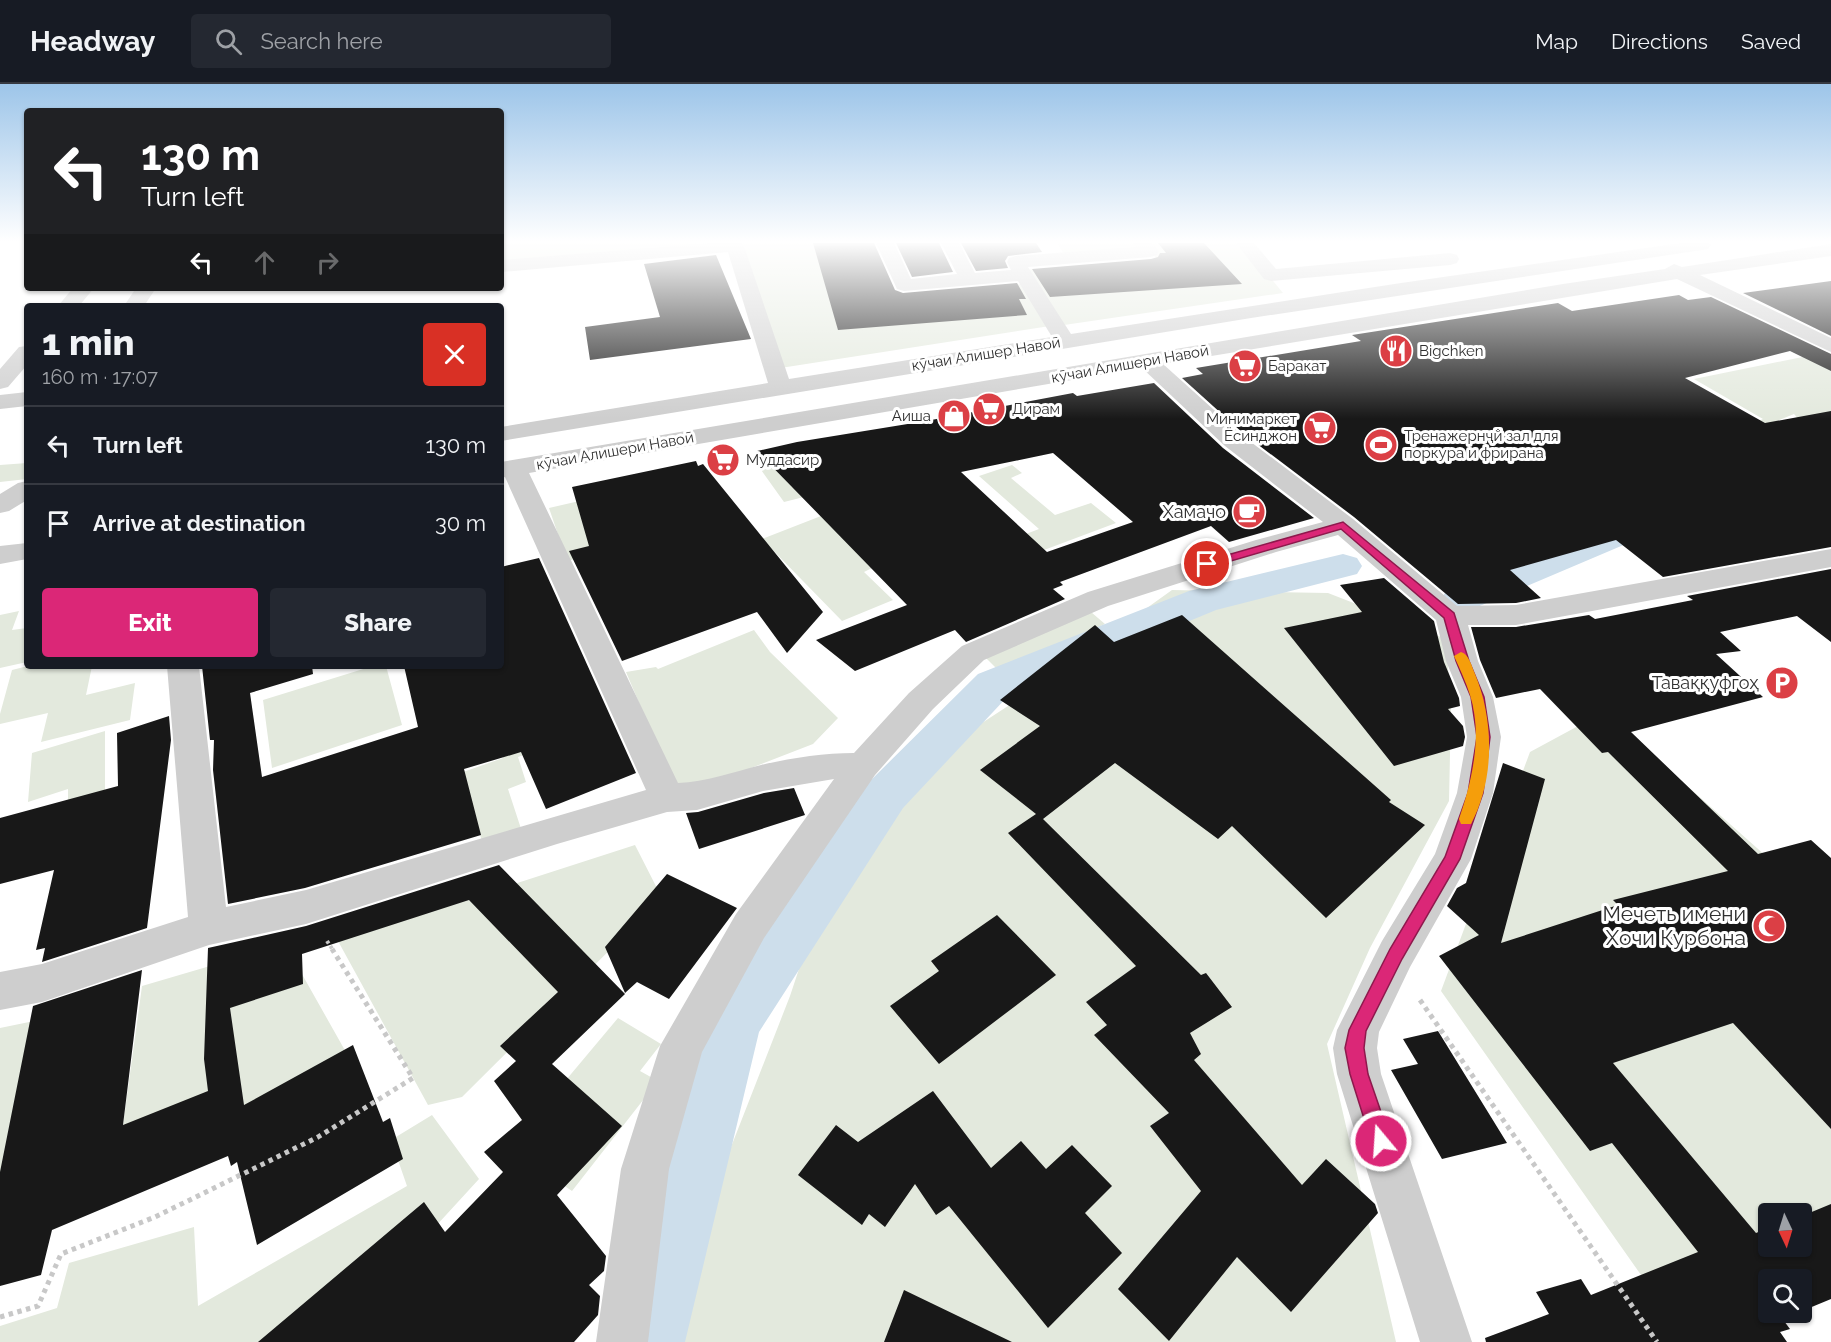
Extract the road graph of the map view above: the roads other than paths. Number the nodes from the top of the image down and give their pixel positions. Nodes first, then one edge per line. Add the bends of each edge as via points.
1 (753, 302) edge
2 (1039, 302) edge
3 (1315, 302) edge
4 (1494, 302) edge
5 (1740, 302) edge
6 (1065, 341) junction
7 (1831, 346) edge
8 (24, 355) edge
9 (1147, 361) junction
10 (0, 382) edge
11 (781, 388) junction
12 (24, 399) edge
13 (0, 402) edge
14 (504, 434) edge
15 (507, 469) edge
16 (24, 491) edge
17 (0, 505) edge
18 (24, 513) edge
19 (0, 517) edge
20 (1343, 525) junction
21 (24, 551) edge
22 (0, 555) edge
23 (1831, 558) edge
24 (1449, 616) junction
25 (183, 669) edge
26 (863, 766) junction
27 (668, 798) junction
28 (209, 928) junction
29 (0, 992) edge
30 (622, 1342) edge
31 (1446, 1342) edge

1 - 11 street
2 - 6 street
3 - 6 street, кӯчаи Алишер Навоӣ
4 - 9 street, кӯчаи Алишери Навоӣ
5 - 7 street
6 - 11 street, кӯчаи Алишер Навоӣ
8 - 10 street
9 - 15 street, кӯчаи Алишери Навоӣ
9 - 20 street via 1234,441
11 - 14 street, кӯчаи Алишер Навоӣ
12 - 13 street
15 - 27 street
16 - 17 street
18 - 19 street
20 - 24 street
20 - 26 street via 1098,599 973,653 921,701
21 - 22 street
23 - 24 street via 1516,615
24 - 31 street via 1478,697 1484,737 1475,793 1452,859 1396,954 1358,1030 1354,1048
25 - 28 street
26 - 27 street via 834,766 764,778 697,796
26 - 30 street via 750,926 682,1046 645,1169
27 - 28 street via 306,907
28 - 29 street via 42,983

